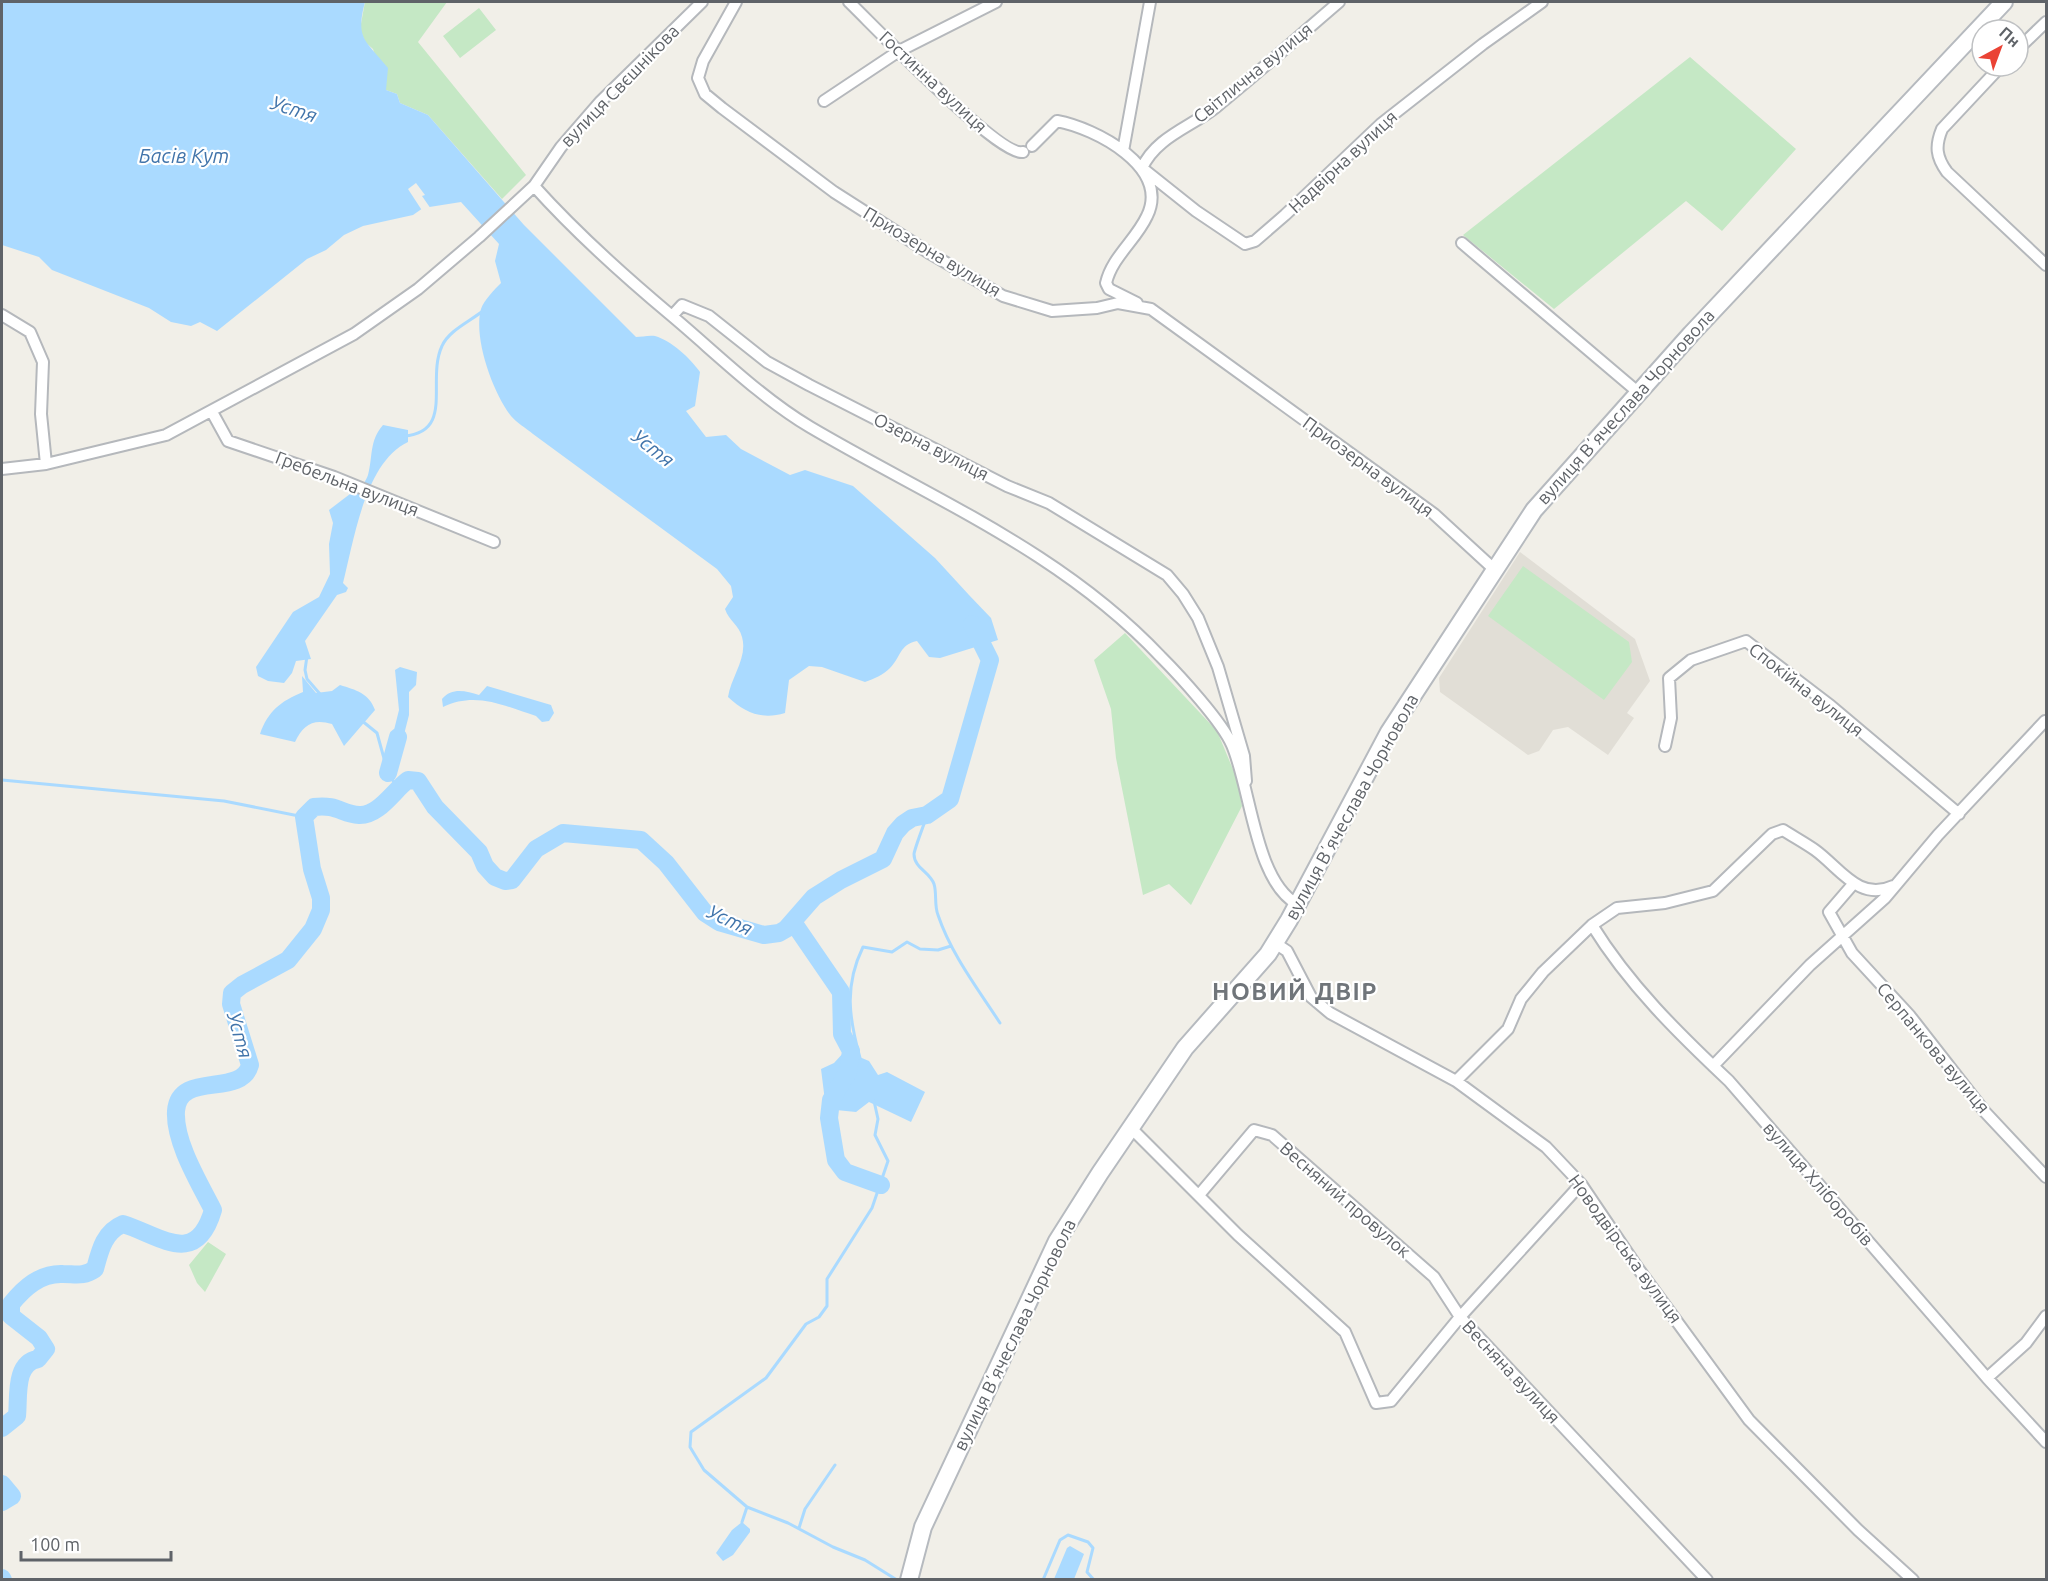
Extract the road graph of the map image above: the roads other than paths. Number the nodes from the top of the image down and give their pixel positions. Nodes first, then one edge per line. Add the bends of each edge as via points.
1 (702, 2) edge
2 (736, 2) edge
3 (849, 2) edge
4 (996, 2) edge
5 (1150, 2) edge
6 (1339, 2) edge
7 (1542, 2) edge
8 (2004, 2) edge
9 (2046, 22) edge
10 (2030, 37) edge
11 (899, 51) junction
12 (1990, 78) edge
13 (824, 101) dead end
14 (1123, 151) junction
15 (1142, 168) junction
16 (534, 186) junction
17 (1462, 243) dead end
18 (2046, 265) edge
19 (1151, 309) junction
20 (2, 315) edge
21 (672, 316) junction
22 (1639, 393) junction
23 (212, 412) junction
24 (46, 464) junction
25 (2, 469) edge
26 (494, 542) dead end
27 (1495, 570) junction
28 (2045, 721) edge
29 (1665, 746) dead end
30 (1246, 781) junction
31 (1959, 814) junction
32 (1854, 884) junction
33 (1893, 886) junction
34 (1297, 904) junction
35 (1592, 925) junction
36 (1844, 938) junction
37 (1275, 943) junction
38 (1713, 1066) junction
39 (1456, 1081) junction
40 (1130, 1127) junction
41 (2046, 1178) edge
42 (1581, 1184) junction
43 (1199, 1195) junction
44 (2046, 1316) edge
45 (1460, 1317) junction
46 (1987, 1378) junction
47 (2046, 1442) edge
48 (909, 1580) edge
49 (1707, 1580) edge
50 (1913, 1580) edge

1 - 16 street, вулиця Свєшнікова via 600,102
2 - 19 street, Приозерна вулиця via 703,61 698,78 705,94 778,150 873,218 1003,296 1052,311 1118,303
3 - 11 street, Гостинна вулиця
4 - 11 street
5 - 14 street
6 - 15 street, Світлична вулиця via 1213,109 1162,142 1148,155
7 - 15 street, Надвірна вулиця via 1381,124 1255,241 1245,244
8 - 22 main road, вулиця Вʼячеслава Чорновола
9 - 10 street
11 - 13 street
11 - 14 street, Гостинна вулиця via 1002,145 1017,153 1027,149 1057,121 1078,127
12 - 18 street via 1942,129 1936,143 1937,155 1947,172
14 - 15 street, Гостинна вулиця
15 - 19 street via 1151,195 1148,215 1113,264 1106,287
16 - 21 street via 569,225
16 - 23 street, вулиця Свєшнікова via 418,289 354,334
17 - 22 street
19 - 27 street, Приозерна вулиця via 1434,514
20 - 24 street via 30,332 44,362 41,414
21 - 30 street via 807,426 1013,538 1078,582 1160,655 1190,689 1231,742
21 - 30 street, Озерна вулиця via 682,305 709,316 766,362 1007,486 1049,503 1167,575 1198,618 1218,667 1244,756
22 - 27 main road, вулиця Вʼячеслава Чорновола via 1547,494
23 - 24 street, вулиця Свєшнікова via 166,435
23 - 26 street, Гребельна вулиця via 228,441 357,486
24 - 25 street, вулиця Свєшнікова
27 - 34 main road, вулиця Вʼячеслава Чорновола via 1389,732
28 - 31 street
29 - 31 street, Спокійна вулиця via 1671,718 1669,678 1690,660 1746,641 1831,706
30 - 34 street via 1265,859 1284,897
31 - 33 street
32 - 33 street via 1880,892
32 - 35 street via 1816,850 1783,830 1772,834 1713,891 1665,903 1617,908
32 - 36 street, Серпанкова вулиця via 1829,912
33 - 36 street
34 - 37 main road, вулиця Вʼячеслава Чорновола
35 - 38 street, вулиця Хліборобів via 1639,991
35 - 39 street via 1543,972 1521,999 1508,1029
36 - 38 street via 1810,965
36 - 41 street, Серпанкова вулиця via 1852,953 1910,1016 1985,1112
37 - 39 street, Новодвірська вулиця via 1287,951 1311,997 1330,1013
37 - 40 main road, вулиця Вʼячеслава Чорновола via 1185,1048
38 - 46 street, вулиця Хліборобів
39 - 42 street, Новодвірська вулиця via 1546,1147
40 - 43 street, Весняна вулиця
40 - 48 main road, вулиця Вʼячеслава Чорновола via 1057,1241 923,1527
42 - 45 street
42 - 50 street, Новодвірська вулиця via 1749,1420
43 - 45 street, Весняний провулок via 1254,1130 1272,1135 1434,1278
43 - 45 street, Весняна вулиця via 1345,1332 1376,1403 1391,1401
44 - 46 street via 2026,1343
45 - 49 street, Весняна вулиця
46 - 47 street, вулиця Хліборобів

